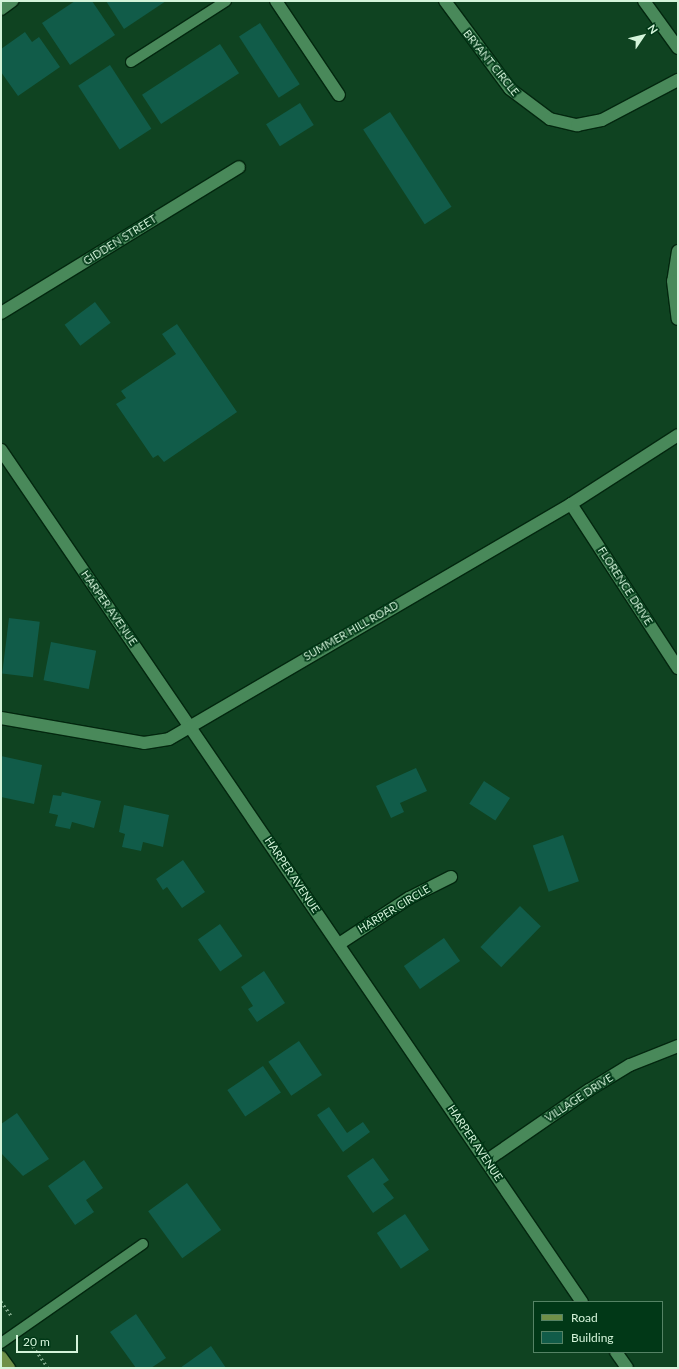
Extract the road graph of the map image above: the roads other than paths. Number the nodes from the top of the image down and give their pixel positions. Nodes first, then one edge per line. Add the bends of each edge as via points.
1 (12, 1) edge
2 (226, 1) edge
3 (276, 1) edge
4 (445, 1) edge
5 (644, 1) edge
6 (1, 8) edge
7 (678, 48) edge
8 (131, 62) dead end
9 (678, 80) edge
10 (339, 95) dead end
11 (239, 167) dead end
12 (677, 254) edge
13 (1, 313) edge
14 (678, 318) edge
15 (678, 435) edge
16 (1, 450) edge
17 (571, 504) junction
18 (678, 668) edge
19 (1, 718) edge
20 (189, 725) junction
21 (451, 876) dead end
22 (339, 944) junction
23 (678, 1046) edge
24 (486, 1161) junction
25 (143, 1244) dead end
26 (581, 1301) edge
27 (1, 1343) edge
28 (617, 1353) edge
29 (1, 1357) edge
30 (8, 1368) edge
31 (627, 1368) edge

1 - 6 street
2 - 8 lane
3 - 10 street
4 - 9 street, BRYANT CIRCLE via 510,89 550,120 577,125 602,120
5 - 7 street
11 - 13 street, GIDDEN STREET
12 - 14 street via 673,281
15 - 17 street, SUMMER HILL ROAD
16 - 20 street, HARPER AVENUE
17 - 18 street, FLORENCE DRIVE
17 - 20 street, SUMMER HILL ROAD
19 - 20 street, SUMMER HILL ROAD via 144,742 169,739
20 - 22 street, HARPER AVENUE
21 - 22 street, HARPER CIRCLE via 409,898
22 - 24 street, HARPER AVENUE
23 - 24 street, VILLAGE DRIVE via 630,1065
24 - 26 street, HARPER AVENUE
25 - 27 lane
28 - 31 street
29 - 30 street

